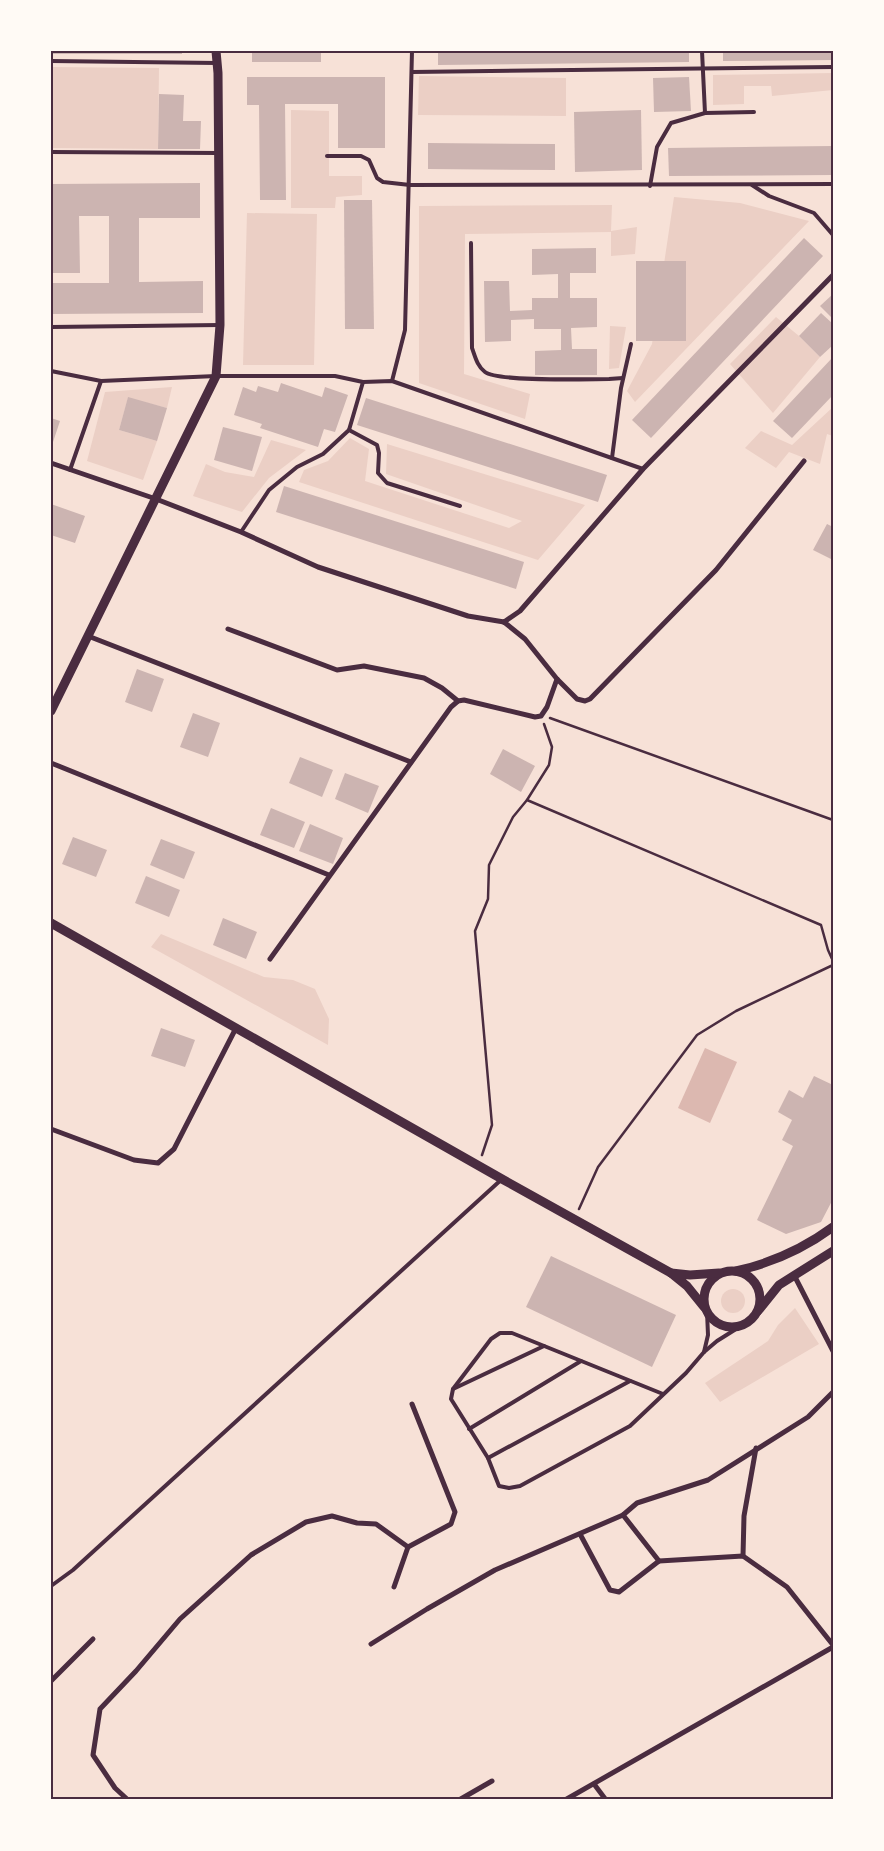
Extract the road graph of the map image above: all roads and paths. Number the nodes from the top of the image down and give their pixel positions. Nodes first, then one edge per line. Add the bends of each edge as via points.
1 (216, 51) edge
2 (412, 51) edge
3 (702, 51) edge
4 (51, 61) edge
5 (217, 63) junction
6 (833, 67) edge
7 (703, 69) junction
8 (412, 72) junction
9 (754, 112) dead end
10 (706, 113) junction
11 (51, 152) edge
12 (218, 153) junction
13 (327, 156) dead end
14 (833, 184) edge
15 (410, 185) junction
16 (752, 185) junction
17 (650, 186) junction
18 (833, 235) edge
19 (471, 244) dead end
20 (833, 275) edge
21 (220, 325) junction
22 (51, 326) edge
23 (631, 344) dead end
24 (51, 371) edge
25 (216, 376) junction
26 (623, 378) junction
27 (101, 381) junction
28 (392, 381) junction
29 (363, 382) junction
30 (349, 430) junction
31 (612, 458) junction
32 (804, 461) dead end
33 (51, 463) edge
34 (643, 469) junction
35 (70, 470) junction
36 (156, 499) junction
37 (460, 506) dead end
38 (241, 532) junction
39 (504, 622) junction
40 (228, 629) dead end
41 (88, 636) junction
42 (557, 678) junction
43 (458, 701) junction
44 (51, 711) edge
45 (541, 716) junction
46 (411, 762) junction
47 (51, 763) edge
48 (527, 800) junction
49 (833, 820) edge
50 (329, 875) junction
51 (51, 923) edge
52 (270, 958) dead end
53 (833, 961) edge
54 (833, 965) edge
55 (236, 1028) junction
56 (51, 1129) edge
57 (478, 1166) junction
58 (502, 1179) junction
59 (574, 1220) junction
60 (833, 1227) edge
61 (833, 1251) edge
62 (730, 1272) junction
63 (671, 1273) junction
64 (793, 1275) junction
65 (707, 1312) junction
66 (755, 1315) junction
67 (744, 1324) junction
68 (544, 1346) junction
69 (833, 1350) edge
70 (704, 1352) junction
71 (581, 1361) junction
72 (630, 1381) junction
73 (453, 1389) junction
74 (833, 1392) edge
75 (663, 1394) junction
76 (412, 1404) dead end
77 (470, 1429) junction
78 (756, 1448) junction
79 (488, 1458) junction
80 (623, 1515) junction
81 (580, 1534) junction
82 (408, 1547) junction
83 (743, 1556) junction
84 (659, 1561) junction
85 (51, 1586) edge
86 (394, 1587) dead end
87 (93, 1639) dead end
88 (370, 1644) dead end
89 (833, 1646) edge
90 (51, 1681) edge
91 (492, 1781) dead end
92 (594, 1784) junction
93 (128, 1800) edge
94 (459, 1800) edge
95 (565, 1800) edge
96 (606, 1800) edge

1 - 5 street
2 - 8 lane
3 - 7 lane
4 - 5 lane
5 - 12 street
6 - 7 lane
7 - 8 lane
7 - 10 lane
8 - 15 lane
9 - 10 lane
10 - 17 lane via 671,123 656,147
11 - 12 lane
12 - 21 street
13 - 15 lane via 361,156 369,160 377,178 383,182
14 - 16 lane
15 - 17 lane
15 - 28 lane via 405,330
16 - 17 lane
16 - 18 lane via 769,196 814,212
19 - 26 lane via 472,348 477,363 486,373 503,377
20 - 34 street
21 - 22 lane
21 - 25 street
23 - 26 lane
24 - 27 lane
25 - 27 lane
25 - 29 lane via 335,376
25 - 36 street
26 - 31 lane
27 - 35 lane
28 - 29 lane
28 - 31 lane
29 - 30 lane
30 - 37 lane via 376,445 378,473 387,483
30 - 38 lane via 323,454 297,467 269,490
31 - 34 lane
32 - 42 street via 716,570 590,699 577,699
33 - 35 street
34 - 39 street via 520,611
35 - 36 street
36 - 38 street
36 - 41 street
38 - 39 street via 318,567 468,616
39 - 42 street via 525,639
40 - 43 street via 337,670 364,666 424,678
41 - 44 street
41 - 46 street
42 - 45 street
43 - 45 street
43 - 46 street
45 - 48 path via 552,747 549,765
45 - 49 path
46 - 50 street
47 - 50 street
48 - 53 path via 821,925
48 - 57 path via 513,817 489,865 488,899 475,931 492,1125
50 - 52 street
51 - 55 street
54 - 59 path via 736,1011 697,1035 598,1167
55 - 56 street via 174,1150 158,1163 134,1160
55 - 57 street
57 - 58 street
58 - 59 street
58 - 85 lane via 73,1570
59 - 63 street
60 - 62 street via 790,1254
61 - 64 street
62 - 63 street via 708,1275
62 - 65 street via 719,1274 708,1284 704,1298
62 - 66 street via 747,1276 756,1287 759,1301
63 - 65 street via 688,1286
64 - 66 street via 779,1285
64 - 69 street
65 - 67 street via 723,1326
65 - 70 lane via 708,1335
66 - 67 street
67 - 70 lane
68 - 71 lane
68 - 73 lane
68 - 73 lane via 512,1333 500,1333 491,1339
70 - 75 lane
71 - 72 lane
71 - 77 lane
72 - 75 lane
72 - 79 lane
73 - 77 lane via 451,1399
74 - 78 street via 808,1417
75 - 79 lane via 630,1426 520,1486 499,1486
76 - 82 street via 455,1512 452,1524
77 - 79 lane
78 - 80 street via 708,1480 637,1503
78 - 83 street via 744,1516
80 - 81 street
80 - 84 street
81 - 84 street via 610,1590 619,1592
81 - 88 street via 495,1570
82 - 86 street
82 - 93 street via 376,1524 332,1516 306,1522 251,1555 187,1613 100,1709 92,1755 115,1788
83 - 84 street
83 - 89 street via 787,1588
87 - 90 street
89 - 92 street
91 - 94 street
92 - 95 street
92 - 96 street

